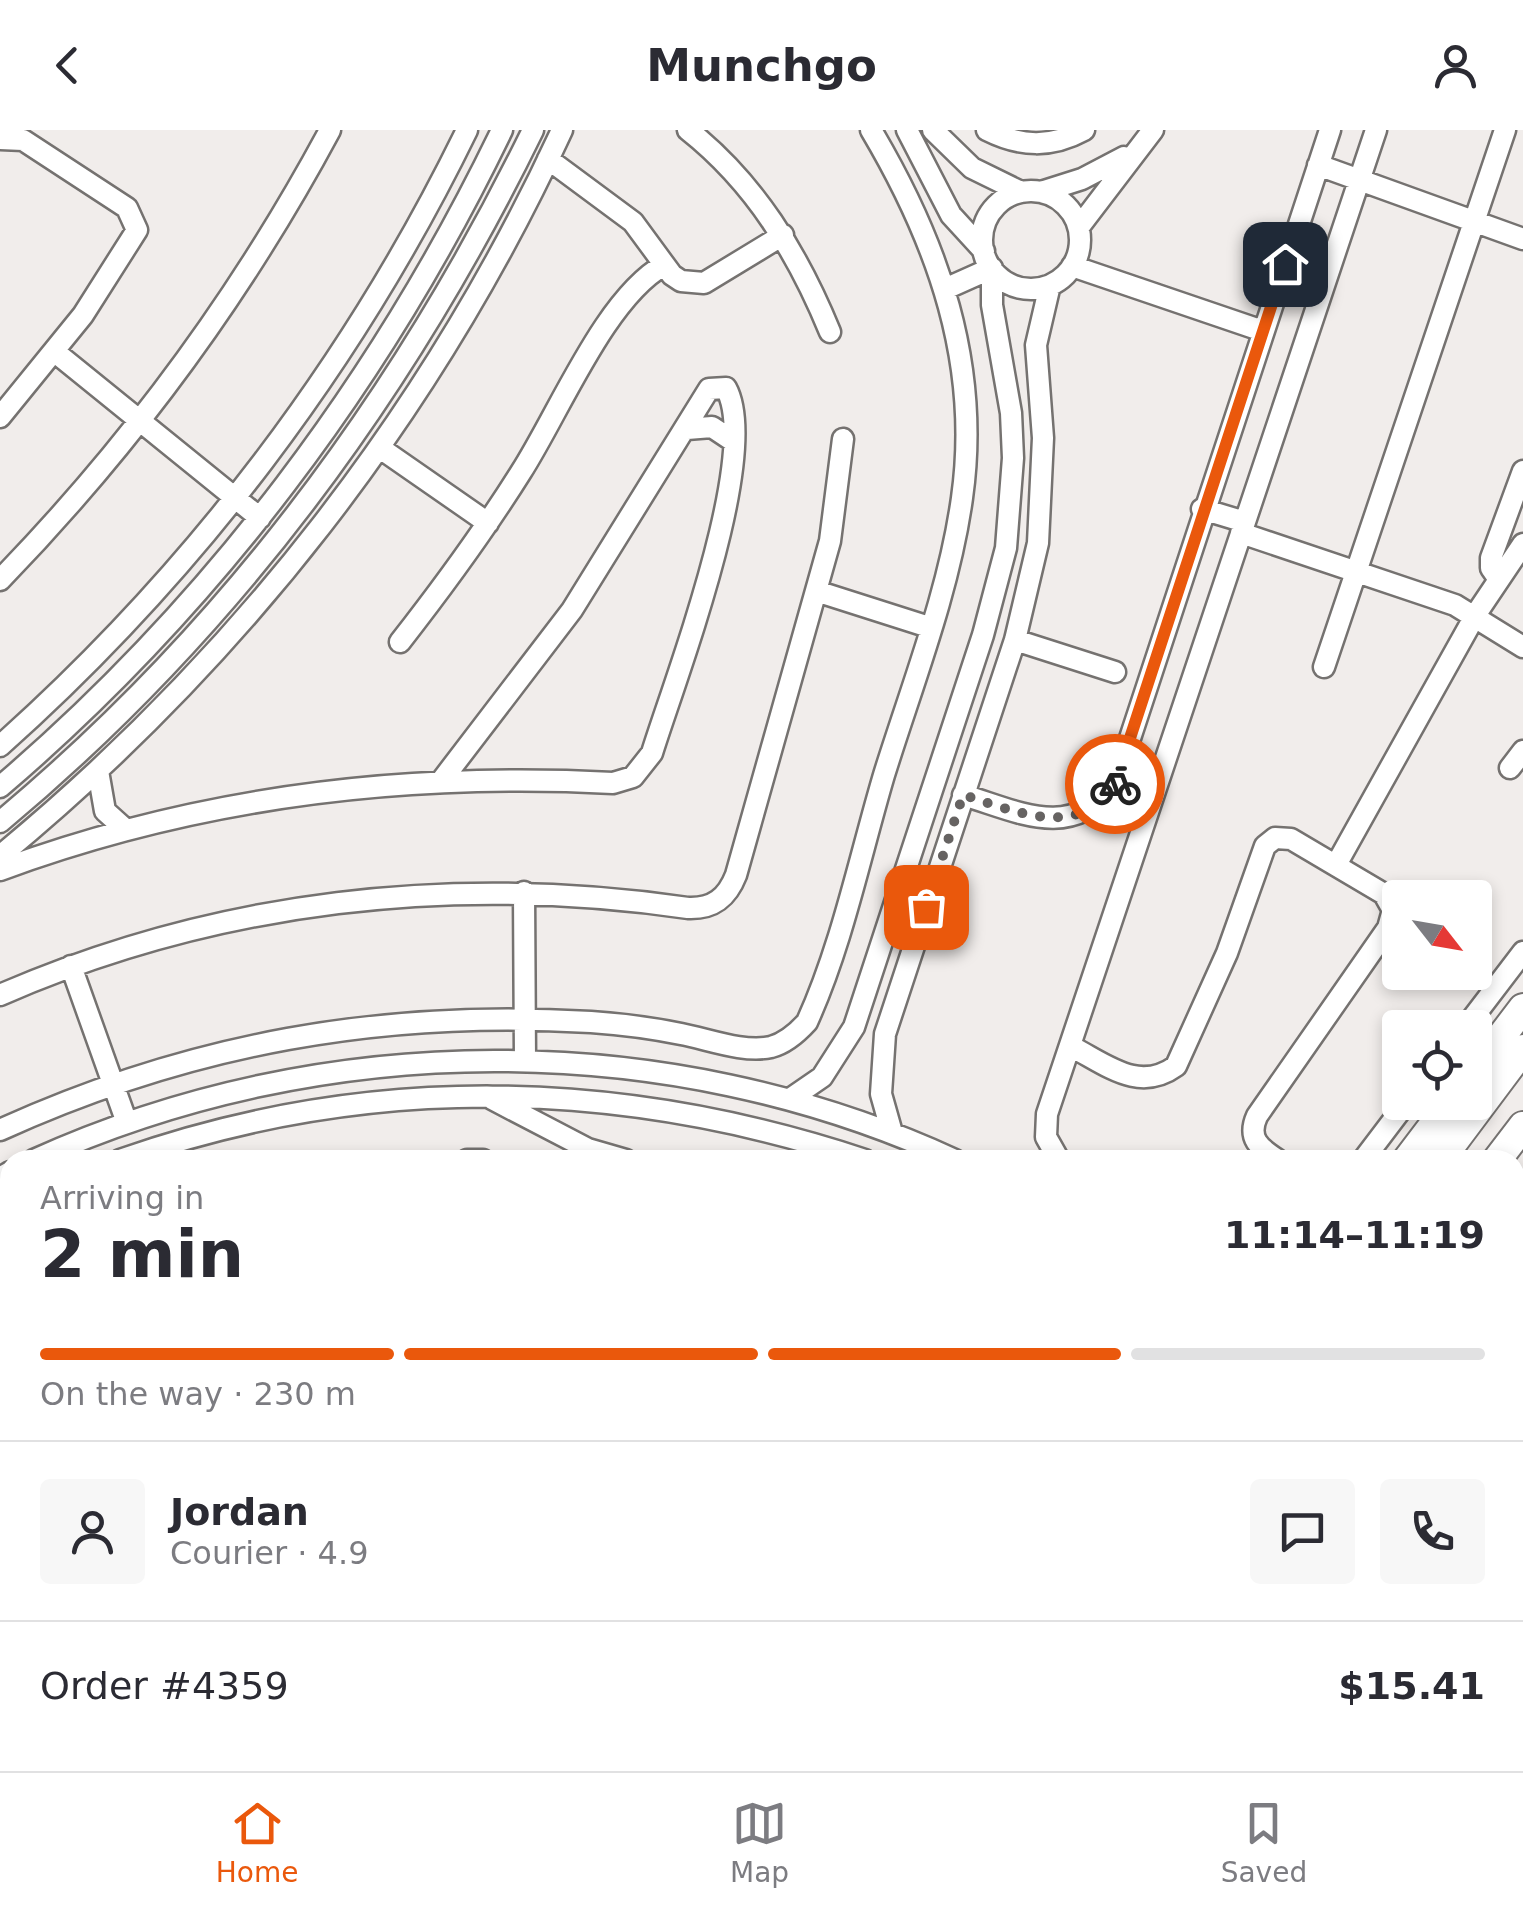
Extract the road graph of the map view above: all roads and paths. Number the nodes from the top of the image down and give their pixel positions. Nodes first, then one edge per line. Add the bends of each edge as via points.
1 (330, 130) edge
2 (467, 130) edge
3 (502, 130) edge
4 (533, 130) edge
5 (562, 130) edge
6 (688, 130) edge
7 (870, 130) edge
8 (907, 130) edge
9 (933, 130) edge
10 (988, 130) edge
11 (1084, 130) edge
12 (1153, 130) edge
13 (1330, 130) edge
14 (1376, 130) edge
15 (1504, 130) edge
16 (0, 139) edge
17 (1138, 147) junction
18 (957, 157) junction
19 (548, 159) junction
20 (1318, 166) junction
21 (933, 175) junction
22 (1360, 180) junction
23 (1031, 192) junction
24 (1474, 221) junction
25 (1079, 228) junction
26 (962, 230) junction
27 (783, 235) junction
28 (1523, 238) edge
29 (930, 241) junction
30 (445, 243) junction
31 (468, 255) junction
32 (988, 259) junction
33 (664, 266) junction
34 (1072, 266) junction
35 (492, 269) junction
36 (1050, 285) junction
37 (945, 289) junction
38 (1263, 331) junction
39 (830, 332) dead end
40 (55, 352) junction
41 (0, 417) edge
42 (141, 422) junction
43 (686, 428) junction
44 (843, 438) dead end
45 (733, 441) junction
46 (380, 448) junction
47 (1523, 470) edge
48 (236, 498) junction
49 (1202, 509) junction
50 (260, 518) junction
51 (488, 522) junction
52 (1243, 528) junction
53 (1523, 544) edge
54 (1359, 570) junction
55 (1498, 578) junction
56 (0, 580) edge
57 (816, 590) junction
58 (1476, 614) junction
59 (930, 628) junction
60 (1015, 640) junction
61 (400, 642) dead end
62 (1523, 647) edge
63 (1324, 667) dead end
64 (1115, 672) dead end
65 (0, 746) edge
66 (98, 771) junction
67 (442, 780) junction
68 (0, 787) edge
69 (963, 795) junction
70 (0, 822) edge
71 (124, 829) junction
72 (0, 856) edge
73 (1336, 864) junction
74 (0, 870) edge
75 (524, 892) junction
76 (1523, 952) edge
77 (71, 966) junction
78 (0, 995) edge
79 (1523, 1008) edge
80 (860, 1010) junction
81 (1479, 1010) edge
82 (525, 1018) junction
83 (890, 1019) junction
84 (1072, 1047) junction
85 (1492, 1049) edge
86 (1523, 1049) edge
87 (526, 1060) junction
88 (113, 1082) junction
89 (1523, 1082) edge
90 (478, 1094) junction
91 (790, 1099) junction
92 (584, 1100) junction
93 (1393, 1120) edge
94 (1437, 1120) edge
95 (126, 1123) junction
96 (1523, 1126) edge
97 (0, 1130) edge
98 (892, 1133) junction
99 (575, 1142) junction
100 (59, 1150) edge
101 (151, 1150) edge
102 (598, 1150) edge
103 (829, 1150) edge
104 (922, 1150) edge
105 (1053, 1150) edge
106 (1264, 1150) edge
107 (1371, 1150) edge
108 (1415, 1150) edge
109 (1447, 1150) edge
110 (1472, 1150) edge
111 (1504, 1150) edge

1 - 42 street via 226,306
2 - 48 street via 348,342
3 - 30 street
4 - 31 street
5 - 19 street
6 - 27 street via 747,187
7 - 29 street
8 - 21 street
9 - 18 street
10 - 11 street via 1034,144
12 - 17 street
13 - 20 street
14 - 22 street
15 - 24 street
16 - 40 street via 23,140 127,208 136,222 134,238
17 - 23 street via 1102,170
17 - 25 street
18 - 21 street
18 - 23 street
19 - 33 street via 633,222
19 - 35 street
20 - 22 street
20 - 38 street
21 - 26 street
22 - 24 street
22 - 52 street
23 - 25 street via 1065,204
23 - 32 street via 990,214
24 - 28 street
24 - 54 street
25 - 34 street
26 - 29 street
26 - 32 street
27 - 33 street via 704,282 681,281
27 - 39 street
29 - 37 street
30 - 31 street
30 - 50 street via 360,381
31 - 35 street
31 - 70 street via 381,398 283,534 114,721
32 - 36 street via 1018,287
32 - 37 street
32 - 80 street via 1011,413 1006,548 984,635
33 - 51 street via 619,302
34 - 36 street
34 - 38 street
35 - 46 street
36 - 60 street via 1036,344 1043,491 1038,543
37 - 59 street via 959,354 966,443 954,538
38 - 49 street
40 - 41 street
40 - 42 street
42 - 48 street
42 - 56 street
43 - 45 street via 712,427
43 - 45 street via 709,388 722,386 730,396
43 - 67 street via 572,610
44 - 57 street via 830,541
45 - 67 street via 724,524 642,771 613,783
46 - 51 street
46 - 66 street via 248,617
47 - 55 street via 1491,558
48 - 50 street
48 - 65 street via 108,643
49 - 52 street
49 - 69 street via 1114,787 1081,815 1060,820
50 - 68 street via 150,644
51 - 61 street
52 - 54 street
52 - 84 street
53 - 55 street
54 - 58 street
54 - 63 street
55 - 58 street
57 - 59 street
57 - 75 street via 736,876 724,897 701,908
58 - 62 street
58 - 73 street
59 - 82 street via 814,1006 796,1034 751,1048
60 - 64 street
60 - 69 street
66 - 71 street via 105,811
66 - 72 street
67 - 71 street via 282,796
69 - 83 street
71 - 74 street
73 - 84 street via 1290,839 1265,846 1184,1052 1162,1076 1129,1077
73 - 106 street via 1384,894 1392,920 1256,1116 1252,1136
75 - 77 street via 409,894 294,908
75 - 82 street
76 - 81 street
77 - 78 street
77 - 88 street
79 - 85 main road
80 - 83 street
80 - 91 street via 835,1062
82 - 87 street
82 - 88 street via 374,1024 274,1038
83 - 98 street via 880,1074
84 - 105 street via 1046,1124
86 - 109 main road
87 - 91 street via 659,1072
87 - 95 street via 311,1076
88 - 95 street
88 - 97 street
89 - 110 main road
90 - 92 street
90 - 99 street
90 - 101 street via 290,1112
91 - 98 street
92 - 99 street via 572,1116
92 - 103 street via 717,1119
93 - 107 street
94 - 108 main road
95 - 100 street
96 - 111 main road
98 - 104 street
99 - 102 street

